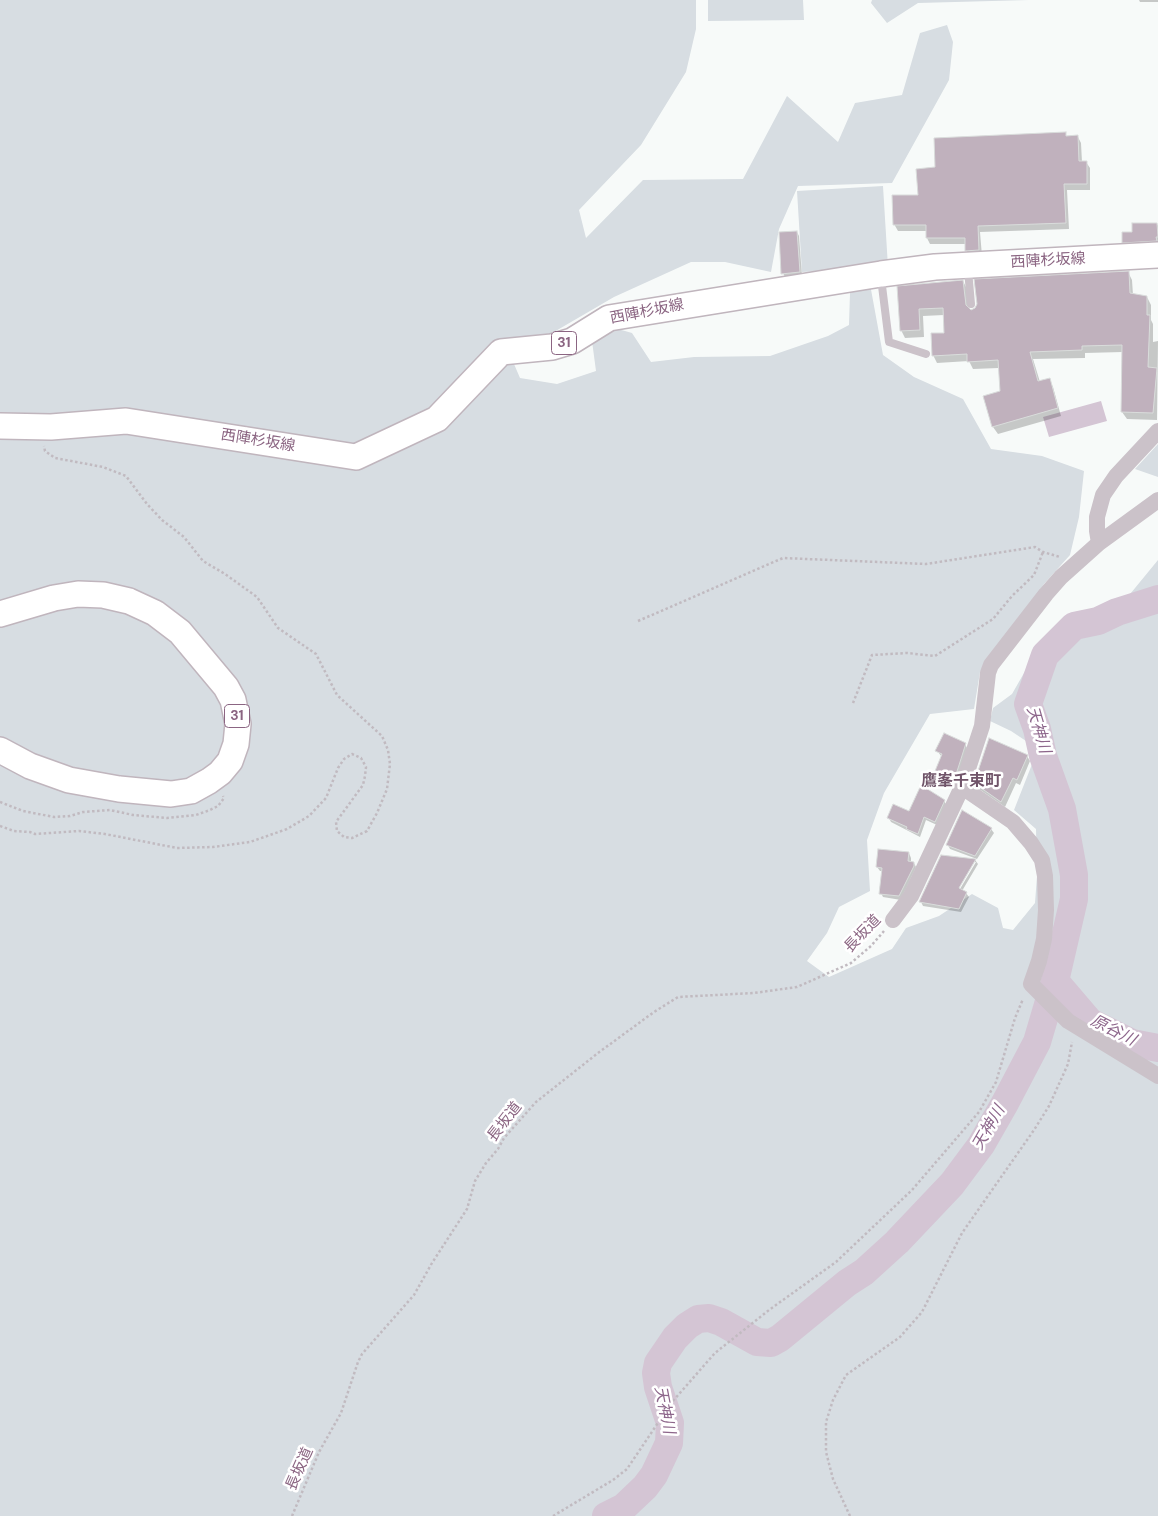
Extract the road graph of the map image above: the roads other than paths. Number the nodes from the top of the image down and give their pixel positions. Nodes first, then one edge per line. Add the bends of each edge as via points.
1 (1158, 255) edge
2 (968, 265) junction
3 (881, 274) junction
4 (971, 304) dead end
5 (926, 354) dead end
6 (0, 426) edge
7 (1158, 431) edge
8 (1158, 500) edge
9 (1099, 543) junction
10 (0, 614) edge
11 (0, 750) edge
12 (962, 788) junction
13 (893, 920) road end
14 (1158, 1076) edge

1 - 2 main road, 西陣杉坂線 / 31
2 - 3 main road, 西陣杉坂線 / 31
2 - 4 lane
3 - 5 lane via 889,342
3 - 6 main road, 西陣杉坂線 / 31 via 621,315 609,318 572,341 552,347 501,352 437,419 356,457 126,420 51,427
7 - 9 street via 1116,476 1103,495 1098,517
8 - 9 street
9 - 12 street via 1061,577 991,665 982,726
10 - 11 main road, 31 via 78,594 128,601 155,613 180,632 226,687 235,706 238,724 230,762 220,773 191,791 171,794 69,780 30,766
12 - 13 street via 911,896
12 - 14 street via 1013,822 1042,860 1045,929 1031,984 1071,1023

